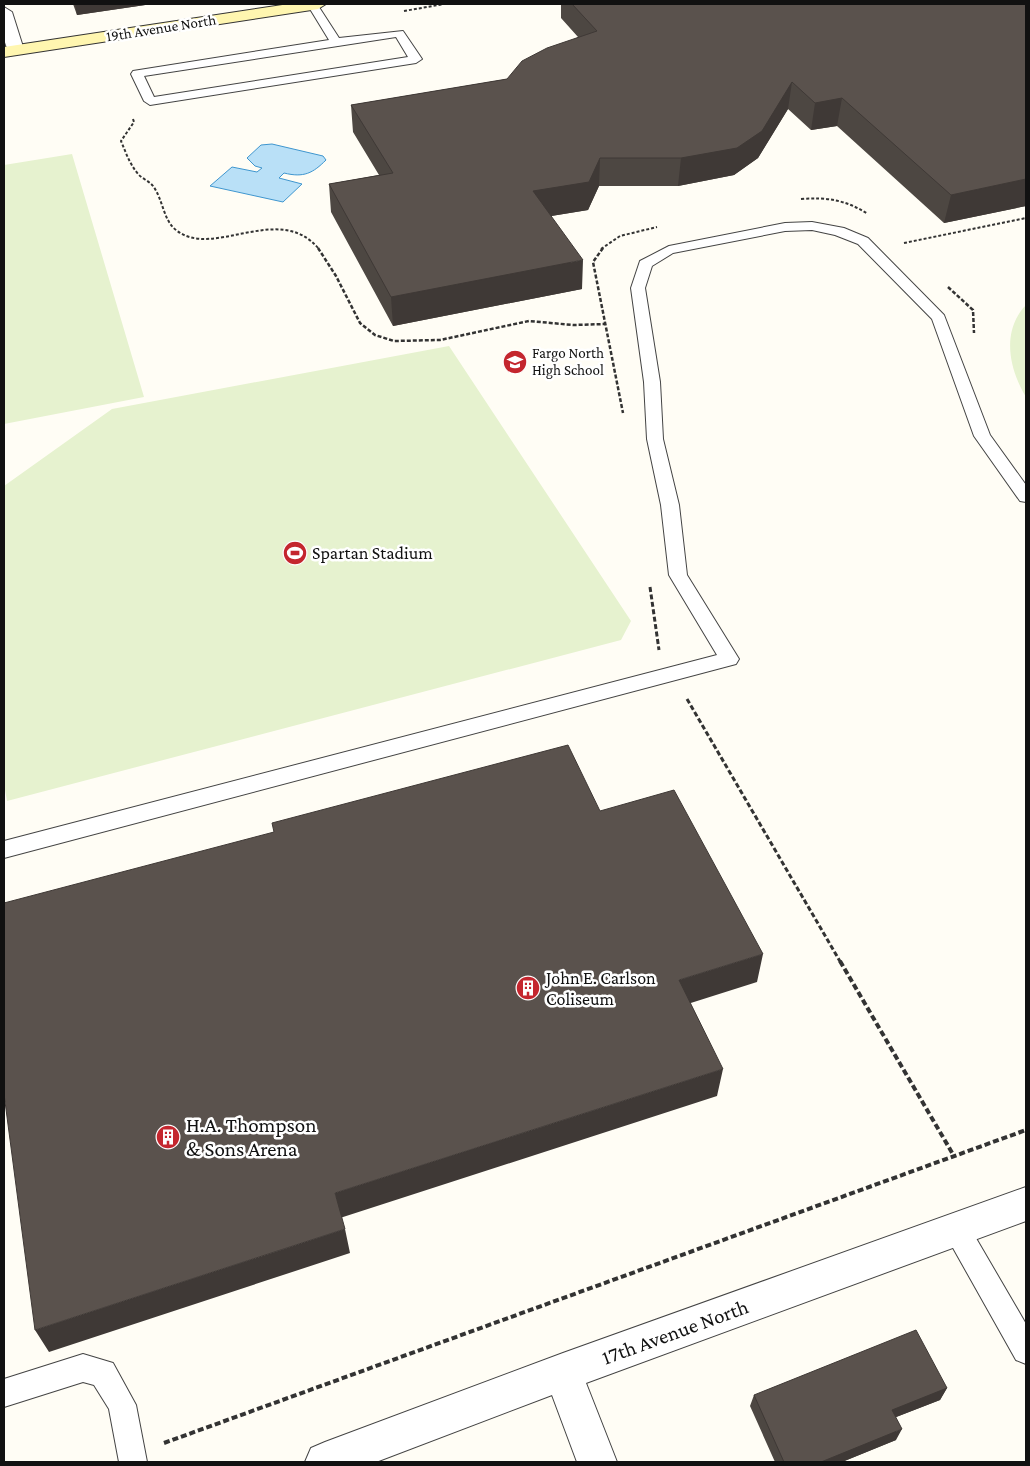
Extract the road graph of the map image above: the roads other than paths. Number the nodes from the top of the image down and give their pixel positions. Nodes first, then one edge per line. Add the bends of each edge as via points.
1 (314, 4) edge
2 (4, 12) edge
3 (336, 42) junction
4 (10, 51) edge
5 (1026, 497) edge
6 (4, 850) edge
7 (1026, 1204) edge
8 (957, 1230) junction
9 (1026, 1350) edge
10 (563, 1372) junction
11 (4, 1393) edge
12 (132, 1459) edge
13 (325, 1462) edge
14 (597, 1462) edge

1 - 3 lane
1 - 4 street, 19th Avenue North
2 - 4 street
3 - 3 lane via 399,33 416,59 150,102 137,74
5 - 6 lane via 982,436 938,318 864,242 839,231 803,226 669,250 645,264 638,288 652,382 655,439 670,505 678,575 729,659
7 - 8 street, 17th Avenue North
8 - 9 lane
8 - 10 street, 17th Avenue North
10 - 13 street, 17th Avenue North
10 - 14 street
11 - 12 lane via 83,1368 103,1373 122,1405

